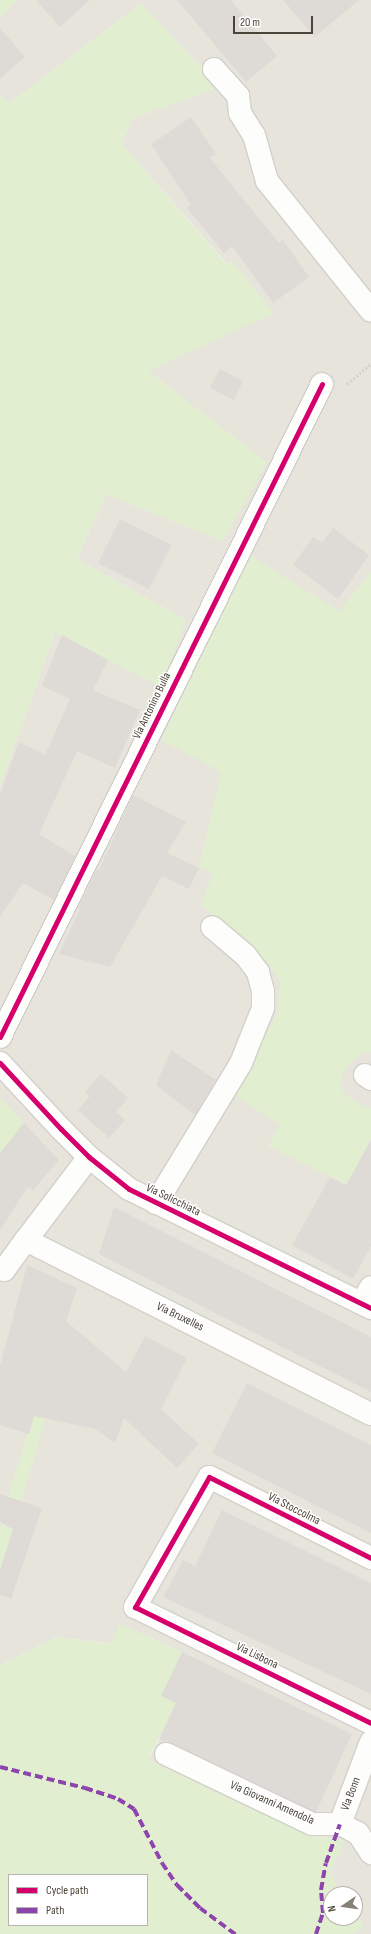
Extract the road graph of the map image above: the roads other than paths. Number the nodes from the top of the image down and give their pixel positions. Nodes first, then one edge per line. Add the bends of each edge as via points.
1 (214, 69) dead end
2 (371, 311) edge
3 (322, 384) dead end
4 (212, 927) dead end
5 (0, 1037) edge
6 (0, 1063) edge
7 (89, 1157) junction
8 (156, 1203) junction
9 (26, 1240) junction
10 (1, 1274) edge
11 (368, 1299) edge
12 (371, 1414) edge
13 (371, 1558) edge
14 (134, 1607) joint
15 (371, 1723) edge
16 (371, 1742) edge
17 (166, 1754) dead end
18 (340, 1824) junction
19 (371, 1853) edge

1 - 2 street via 238,96 240,113 254,135 267,181
3 - 5 street, Via Antonino Bulla
4 - 8 street via 245,955 258,972 263,991 263,1008 241,1063
6 - 7 street, Via Solicchiata
7 - 8 street, Via Solicchiata via 129,1189
7 - 9 street
8 - 11 street, Via Solicchiata
9 - 10 street
9 - 12 street, Via Bruxelles
13 - 14 street, Via Stoccolma via 209,1477
14 - 15 street, Via Lisbona
16 - 18 street, Via Bonn
17 - 18 street, Via Giovanni Amendola via 312,1824
18 - 19 street, Via Giovanni Amendola via 358,1833

